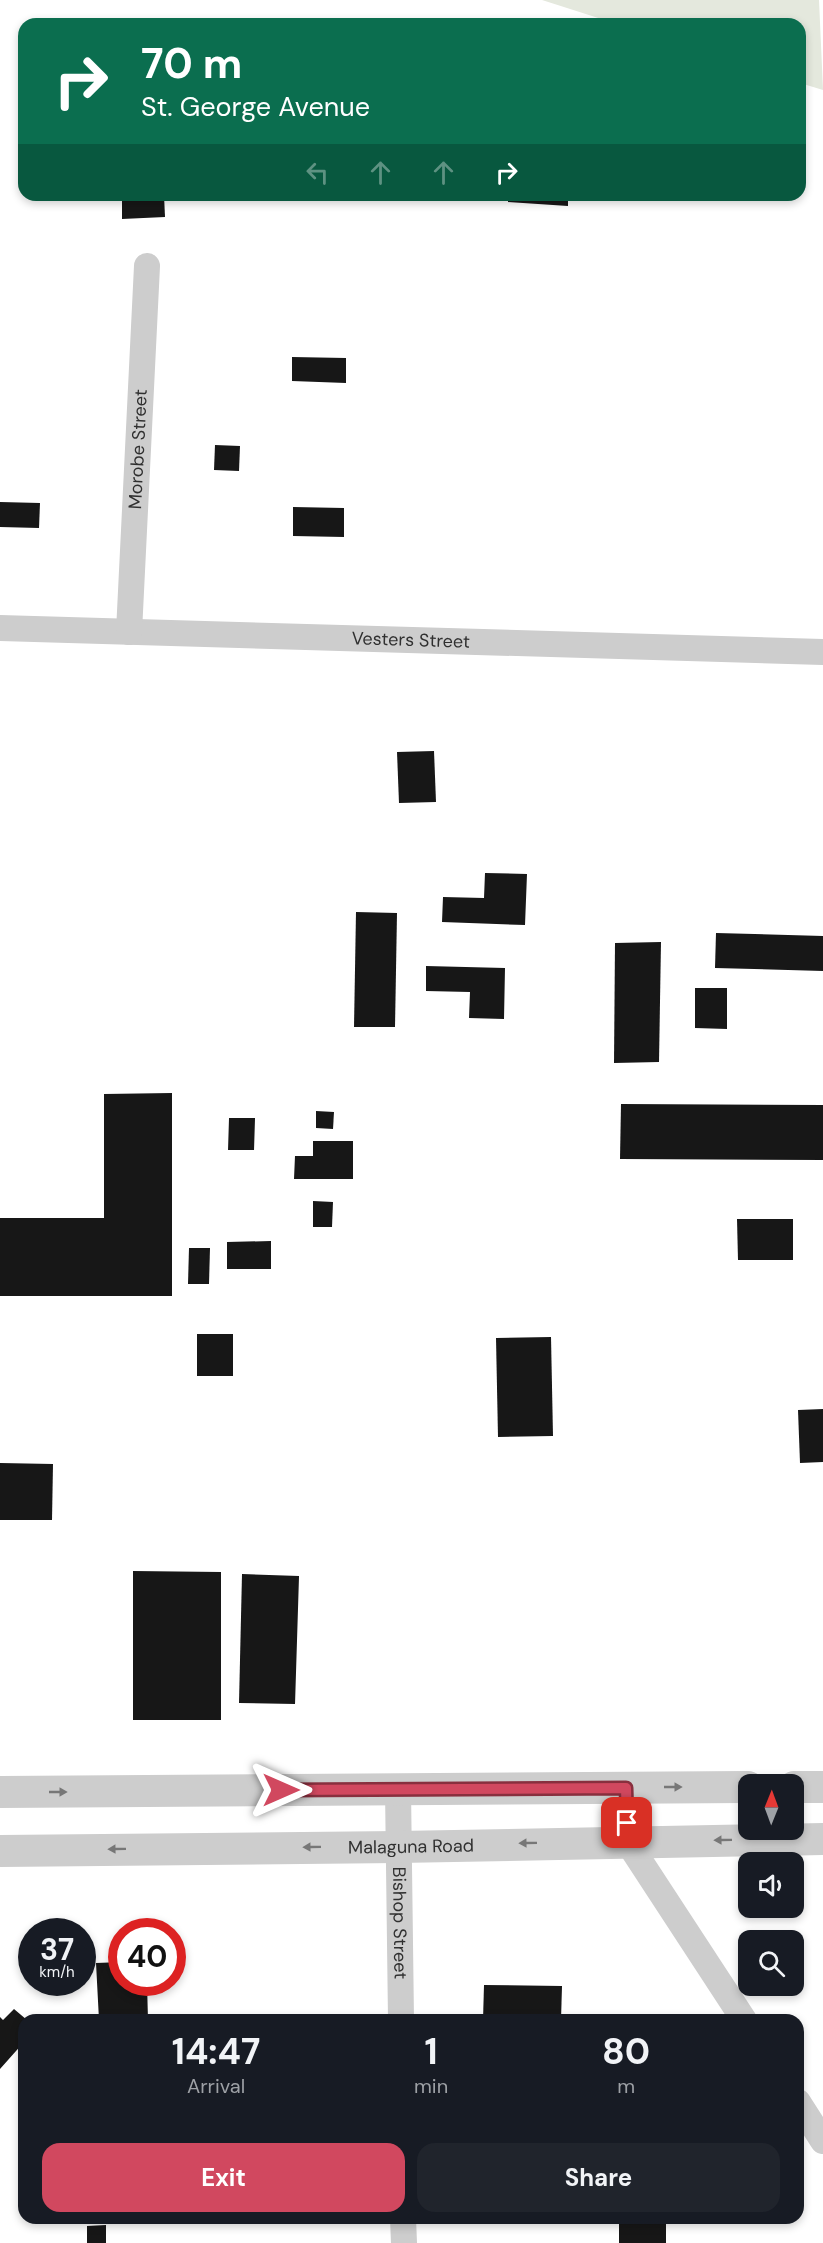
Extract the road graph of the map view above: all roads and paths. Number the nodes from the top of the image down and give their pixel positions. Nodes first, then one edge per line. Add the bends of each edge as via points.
1 (147, 267) dead end
2 (0, 628) edge
3 (129, 632) junction
4 (823, 652) edge
5 (738, 1787) edge
6 (804, 1787) edge
7 (823, 1787) edge
8 (626, 1788) junction
9 (398, 1790) junction
10 (0, 1792) edge
11 (823, 1839) edge
12 (627, 1841) junction
13 (398, 1847) junction
14 (0, 1851) edge
15 (401, 2014) edge
16 (740, 2014) edge
17 (804, 2111) edge
18 (823, 2141) edge
19 (404, 2224) edge
20 (404, 2243) edge

1 - 3 street, Morobe Street
2 - 3 street, Vesters Street
3 - 4 street, Vesters Street
8 -> 5 street
6 - 7 street
8 - 9 street
8 - 12 street
10 -> 9 street
9 - 13 street, Bishop Street
11 -> 12 street, Malaguna Road
12 -> 13 street, Malaguna Road
12 - 16 street
13 -> 14 street, Malaguna Road
13 - 15 street, Bishop Street
17 - 18 street
19 - 20 street

